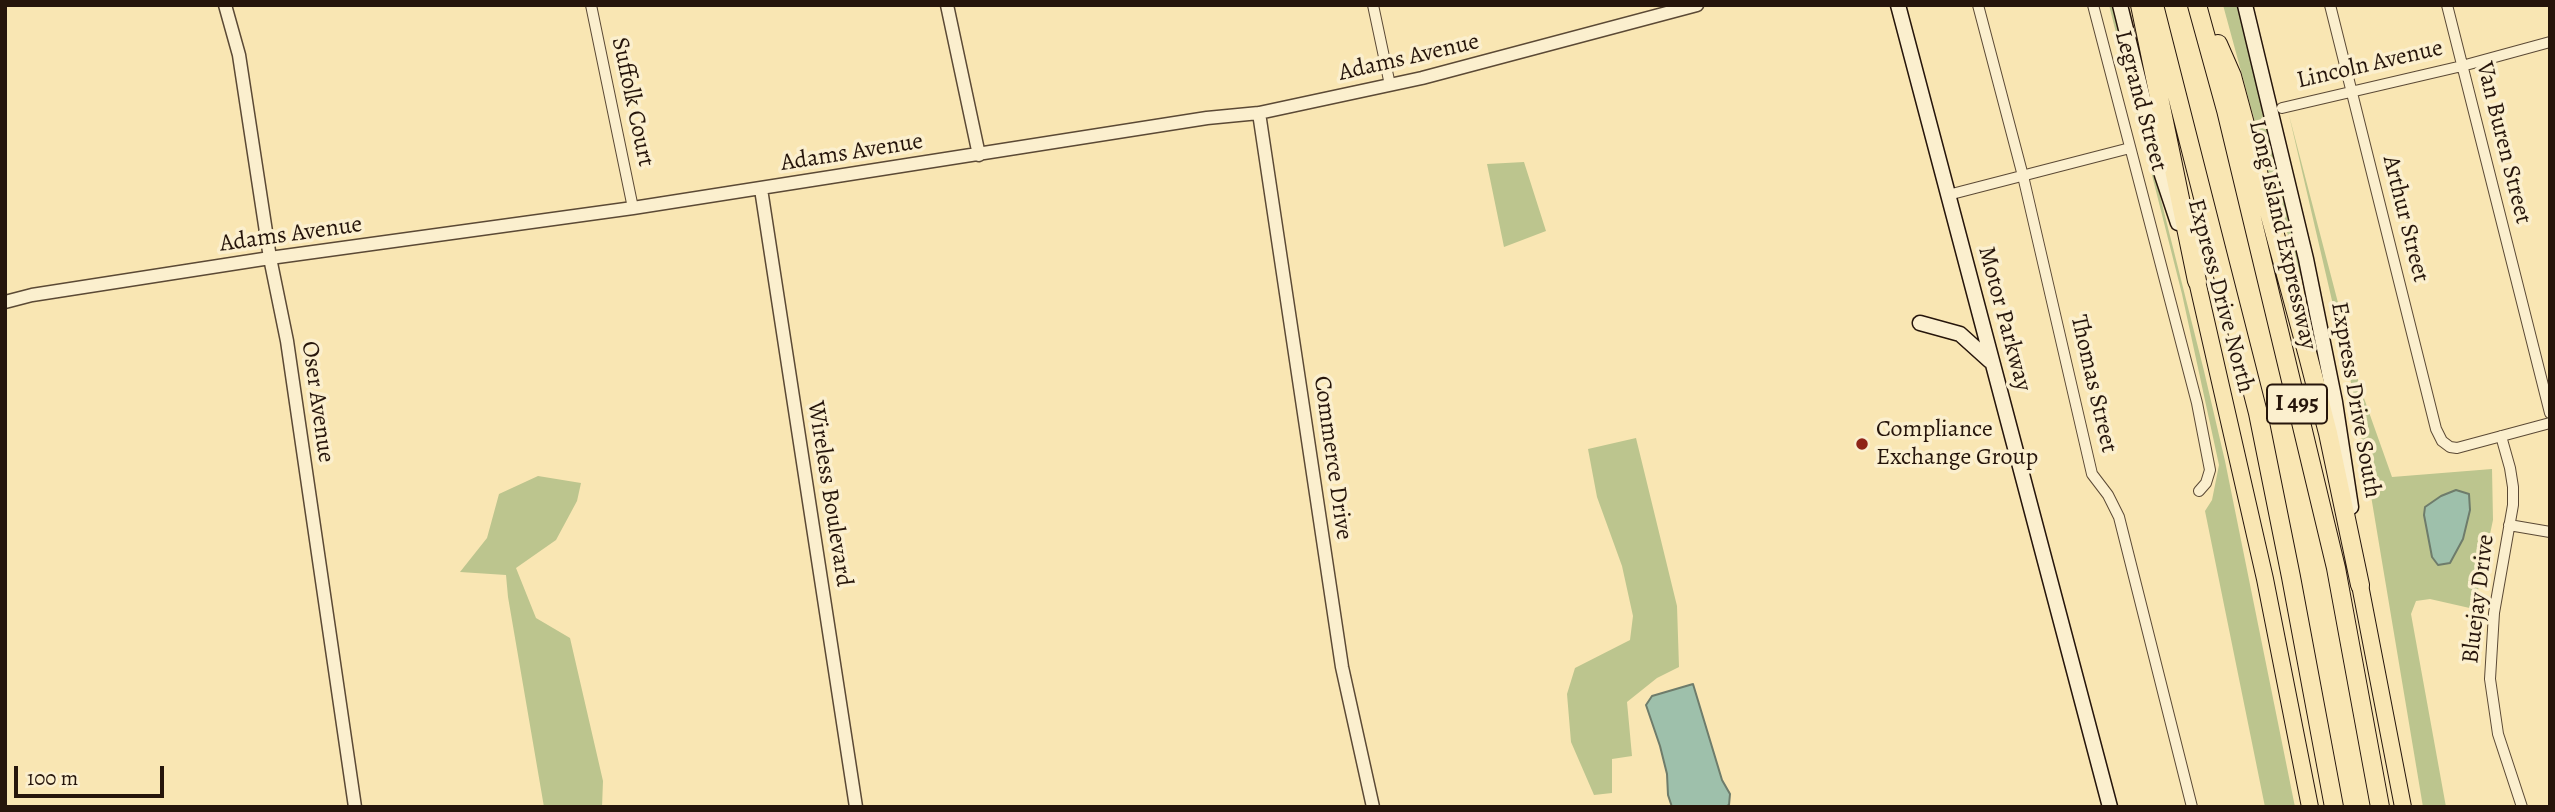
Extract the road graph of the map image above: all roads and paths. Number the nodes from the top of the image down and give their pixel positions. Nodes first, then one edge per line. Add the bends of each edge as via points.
1 (225, 5) edge
2 (591, 5) edge
3 (947, 5) edge
4 (1373, 5) edge
5 (1697, 5) edge
6 (1898, 5) edge
7 (1978, 5) edge
8 (2093, 5) edge
9 (2120, 5) edge
10 (2140, 5) edge
11 (2154, 5) edge
12 (2199, 5) edge
13 (2245, 5) edge
14 (2330, 5) edge
15 (2447, 5) edge
16 (2550, 42) edge
17 (2462, 66) junction
18 (1390, 85) junction
19 (2352, 92) junction
20 (2282, 108) dead end
21 (1259, 113) junction
22 (2130, 148) junction
23 (979, 155) junction
24 (2023, 176) junction
25 (761, 189) junction
26 (1948, 195) junction
27 (633, 208) junction
28 (270, 258) junction
29 (2197, 281) junction
30 (5, 302) edge
31 (1920, 323) dead end
32 (1993, 364) junction
33 (2550, 413) edge
34 (2550, 423) edge
35 (2501, 436) junction
36 (2199, 491) dead end
37 (2509, 525) junction
38 (2550, 532) edge
39 (2360, 585) junction
40 (355, 807) edge
41 (856, 807) edge
42 (1373, 807) edge
43 (2110, 807) edge
44 (2192, 807) edge
45 (2310, 807) edge
46 (2334, 807) edge
47 (2380, 807) edge
48 (2403, 807) edge
49 (2522, 807) edge

1 - 28 street, Oser Avenue via 239,55
2 - 27 street, Suffolk Court
3 - 23 street
4 - 18 street
5 - 18 street, Adams Avenue
6 - 26 main road, Motor Parkway
7 - 24 street, Thomas Street
8 - 22 street, Legrand Street
9 - 29 main road, Express Drive North via 2162,175
10 - 29 highway
11 - 46 highway, I 495 via 2258,413
12 - 39 highway via 2232,76 2318,395
12 - 47 highway, Long Island Expressway / I 495 via 2336,568
13 - 39 main road, Express Drive South via 2328,366
14 - 19 street, Arthur Street
15 - 17 street, Van Buren Street
16 - 17 street, Lincoln Avenue
17 - 19 street, Lincoln Avenue
17 - 33 street, Van Buren Street
18 - 21 street, Adams Avenue
19 - 20 street, Lincoln Avenue
19 - 35 street, Arthur Street via 2436,429 2442,441 2457,448
21 - 23 street, Adams Avenue
21 - 42 street, Commerce Drive via 1342,667
22 - 24 street
22 - 36 street, Legrand Street via 2197,403 2210,470
23 - 25 street, Adams Avenue
24 - 26 street
24 - 44 street, Thomas Street via 2092,474 2119,517
25 - 27 street, Adams Avenue
25 - 41 street, Wireless Boulevard
26 - 32 main road, Motor Parkway
27 - 28 street, Adams Avenue
28 - 30 street, Adams Avenue
28 - 40 street, Oser Avenue via 287,341
29 - 45 highway, Express Drive North via 2265,579
31 - 32 main road via 1960,334
32 - 43 main road, Motor Parkway
34 - 35 street
35 - 37 street, Bluejay Drive via 2513,487
37 - 38 street
37 - 49 street, Bluejay Drive via 2494,613 2490,679 2498,734
39 - 48 highway, Express Drive South

